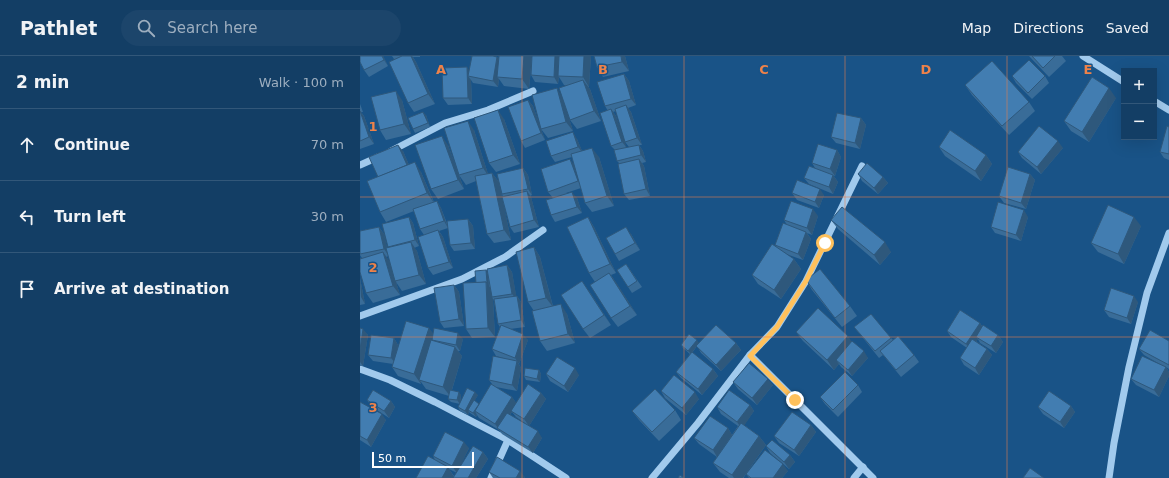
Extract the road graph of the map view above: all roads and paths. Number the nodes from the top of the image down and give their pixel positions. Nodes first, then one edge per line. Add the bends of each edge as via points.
1 (1082, 56) edge
2 (1121, 80) edge
3 (533, 91) dead end
4 (1157, 103) edge
5 (1169, 110) edge
6 (360, 165) edge
7 (862, 166) edge
8 (543, 230) dead end
9 (1169, 233) edge
10 (360, 316) edge
11 (750, 356) junction
12 (360, 369) edge
13 (508, 440) junction
14 (863, 468) junction
15 (490, 478) edge
16 (566, 478) edge
17 (652, 478) edge
18 (854, 478) edge
19 (873, 478) edge
20 (1109, 478) edge

1 - 2 street
3 - 6 street via 488,110 445,123
4 - 5 street
7 - 11 street via 806,281 777,327
8 - 10 street via 505,256 462,279
9 - 20 street via 1145,301 1129,367
11 - 14 street
11 - 17 street
12 - 13 street via 436,402
13 - 15 street
13 - 16 street
14 - 18 street
14 - 19 street

